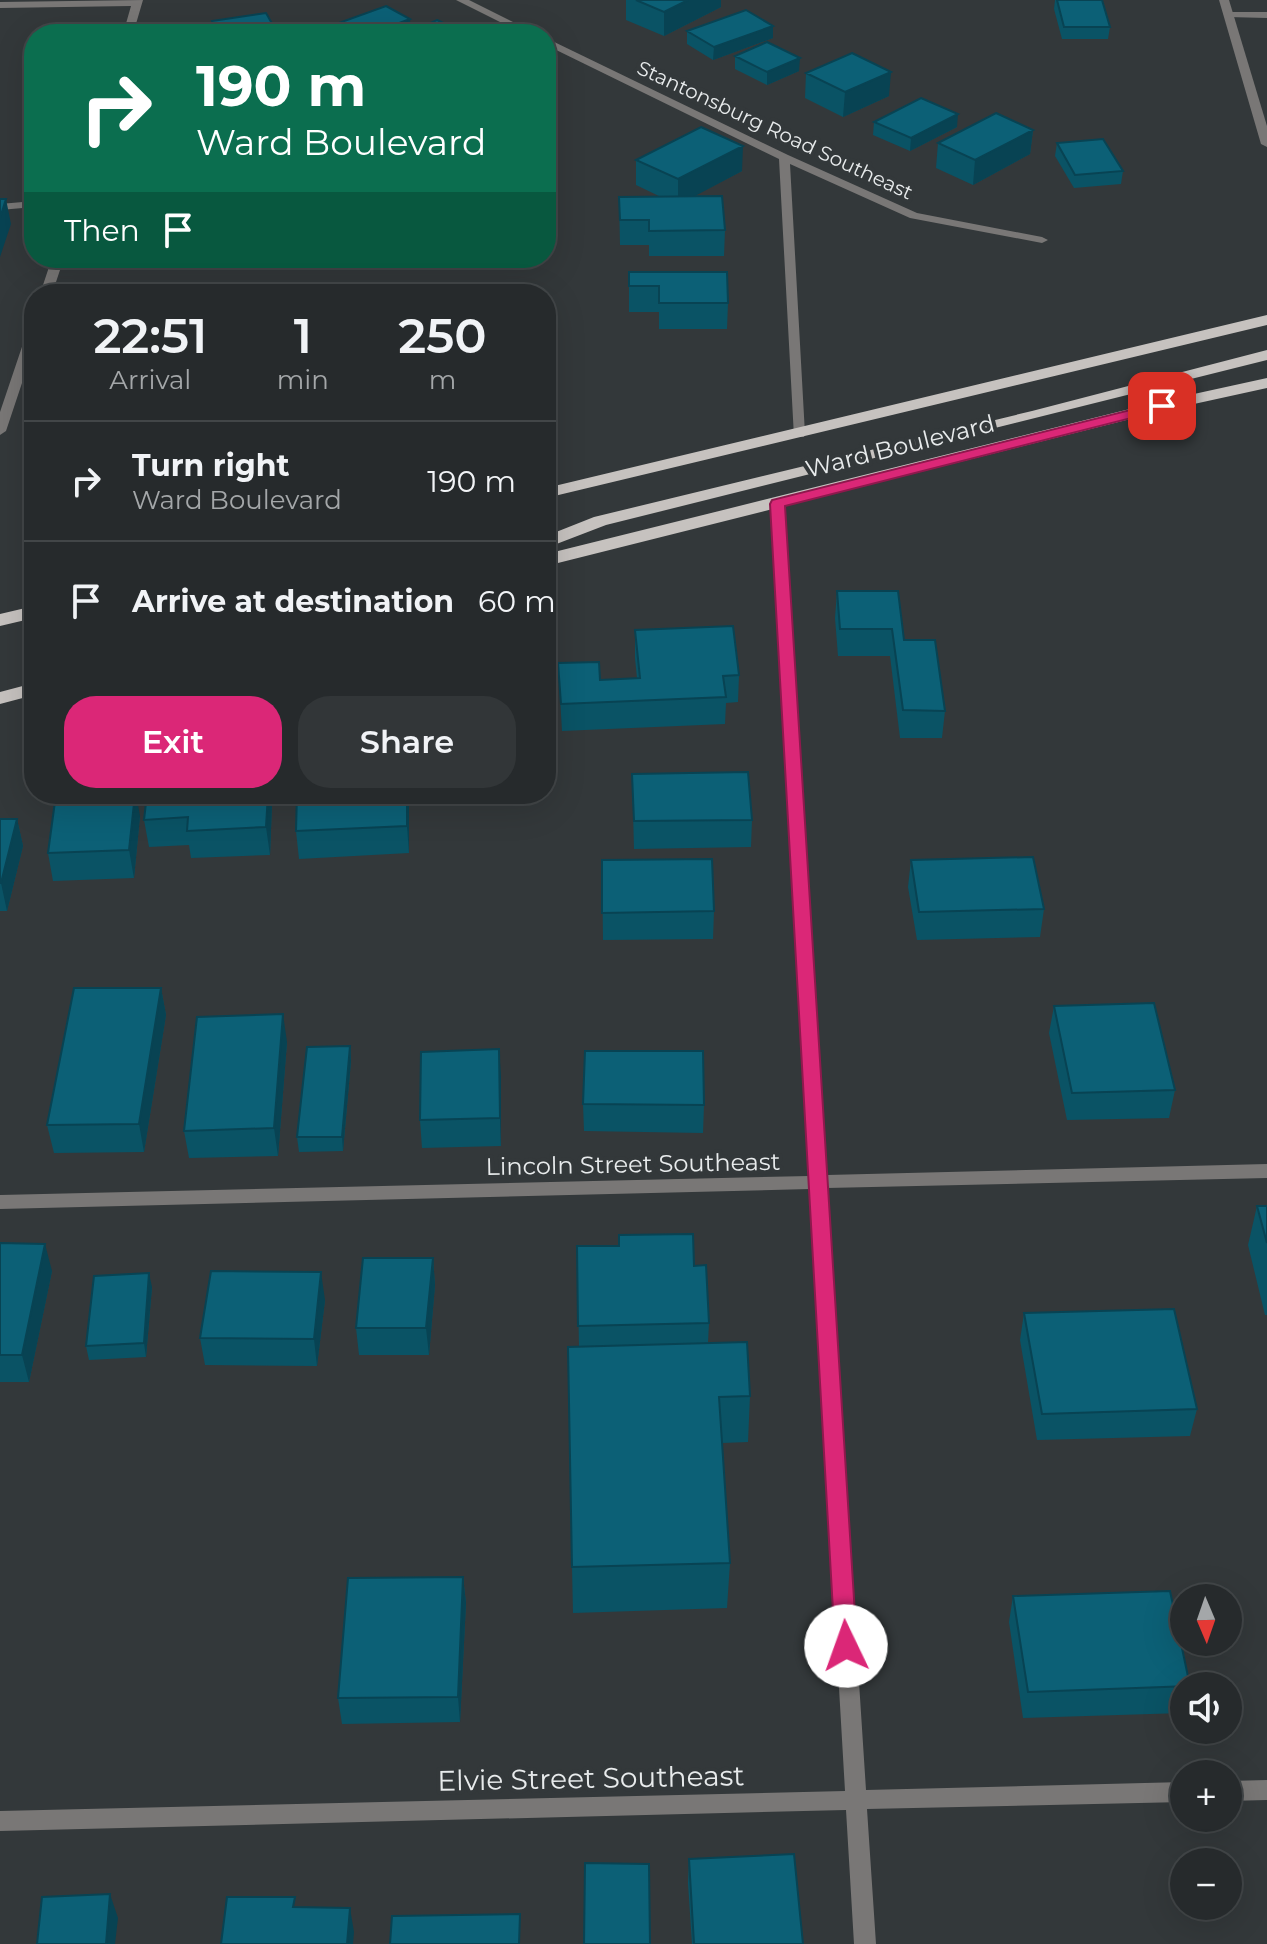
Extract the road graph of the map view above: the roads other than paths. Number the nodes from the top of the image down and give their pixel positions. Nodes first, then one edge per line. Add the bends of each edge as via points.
1 (461, 0) edge
2 (1224, 0) edge
3 (138, 2) edge
4 (0, 5) edge
5 (1228, 14) junction
6 (1267, 15) edge
7 (131, 24) edge
8 (511, 24) edge
9 (556, 46) edge
10 (1265, 129) edge
11 (1267, 144) edge
12 (784, 157) junction
13 (24, 205) edge
14 (0, 207) edge
15 (1042, 240) dead end
16 (1267, 320) edge
17 (1267, 355) edge
18 (24, 359) edge
19 (1267, 383) edge
20 (0, 431) edge
21 (799, 434) junction
22 (556, 491) edge
23 (777, 504) junction
24 (556, 538) edge
25 (556, 558) edge
26 (24, 614) edge
27 (0, 620) edge
28 (24, 692) edge
29 (0, 698) edge
30 (1267, 1171) edge
31 (817, 1184) junction
32 (0, 1202) edge
33 (1267, 1790) edge
34 (1242, 1791) edge
35 (1170, 1792) edge
36 (856, 1800) junction
37 (0, 1821) edge
38 (865, 1944) edge

1 - 8 street
2 - 5 street
3 - 4 street
3 - 7 street
5 - 6 street
5 - 10 street
9 - 12 street, Stantonsburg Road Southeast
10 - 11 street
12 - 15 street, Stantonsburg Road Southeast via 914,216
12 - 21 street
13 - 14 street
16 - 21 highway, Ward Boulevard
17 - 24 highway via 600,521
18 - 20 street
19 - 23 highway, Ward Boulevard
21 - 22 highway, Ward Boulevard
23 - 25 highway, Ward Boulevard
23 - 31 street
26 - 27 highway
28 - 29 highway
30 - 31 street, Lincoln Street Southeast
31 - 32 street, Lincoln Street Southeast
31 - 36 street
33 - 34 street
35 - 36 street, Elvie Street Southeast
36 - 37 street, Elvie Street Southeast
36 - 38 street

